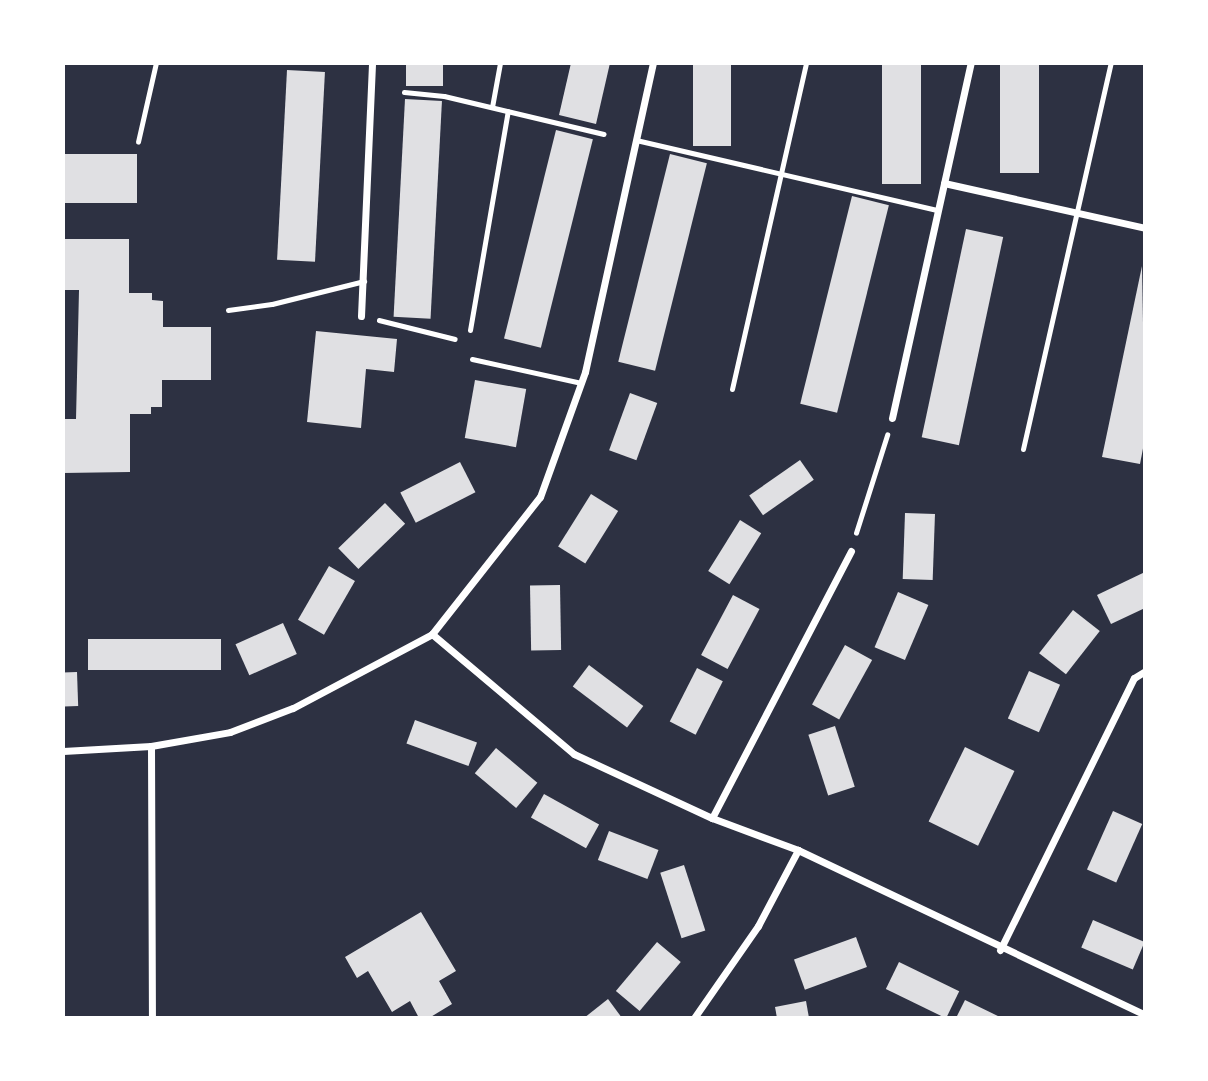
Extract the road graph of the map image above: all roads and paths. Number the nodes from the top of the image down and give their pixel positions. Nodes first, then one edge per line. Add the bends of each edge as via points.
1 (156, 63) edge
2 (372, 63) edge
3 (500, 63) edge
4 (653, 63) edge
5 (806, 63) edge
6 (971, 63) edge
7 (1111, 63) edge
8 (404, 92) dead end
9 (492, 107) junction
10 (508, 111) junction
11 (604, 134) dead end
12 (636, 140) junction
13 (138, 142) dead end
14 (781, 174) junction
15 (944, 183) junction
16 (938, 210) junction
17 (1076, 213) junction
18 (1145, 228) edge
19 (363, 281) junction
20 (228, 310) dead end
21 (360, 316) dead end
22 (470, 330) dead end
23 (472, 359) dead end
24 (581, 383) junction
25 (732, 389) dead end
26 (892, 418) joint
27 (1023, 449) dead end
28 (850, 551) joint
29 (432, 634) junction
30 (1145, 671) edge
31 (151, 746) junction
32 (63, 751) edge
33 (712, 818) junction
34 (798, 850) junction
35 (1000, 950) junction
36 (1145, 1015) edge
37 (152, 1018) edge
38 (694, 1018) edge

1 - 13 path
2 - 19 street
3 - 9 lane
4 - 12 street
5 - 14 lane
6 - 15 street
7 - 17 lane
8 - 9 lane
9 - 10 lane
10 - 11 lane
10 - 22 lane
12 - 14 lane
12 - 24 street
14 - 16 lane
14 - 25 lane
15 - 16 street
15 - 17 street
16 - 26 street
17 - 18 street
17 - 27 lane
19 - 20 lane
19 - 21 street
23 - 24 lane
24 - 29 street via 540,497
26 - 28 path
28 - 33 street
29 - 31 street via 353,679 264,721
29 - 33 street via 574,754
30 - 35 street via 1134,678
31 - 32 street
31 - 37 street
33 - 34 street
34 - 35 street
34 - 38 street via 758,926
35 - 36 street

